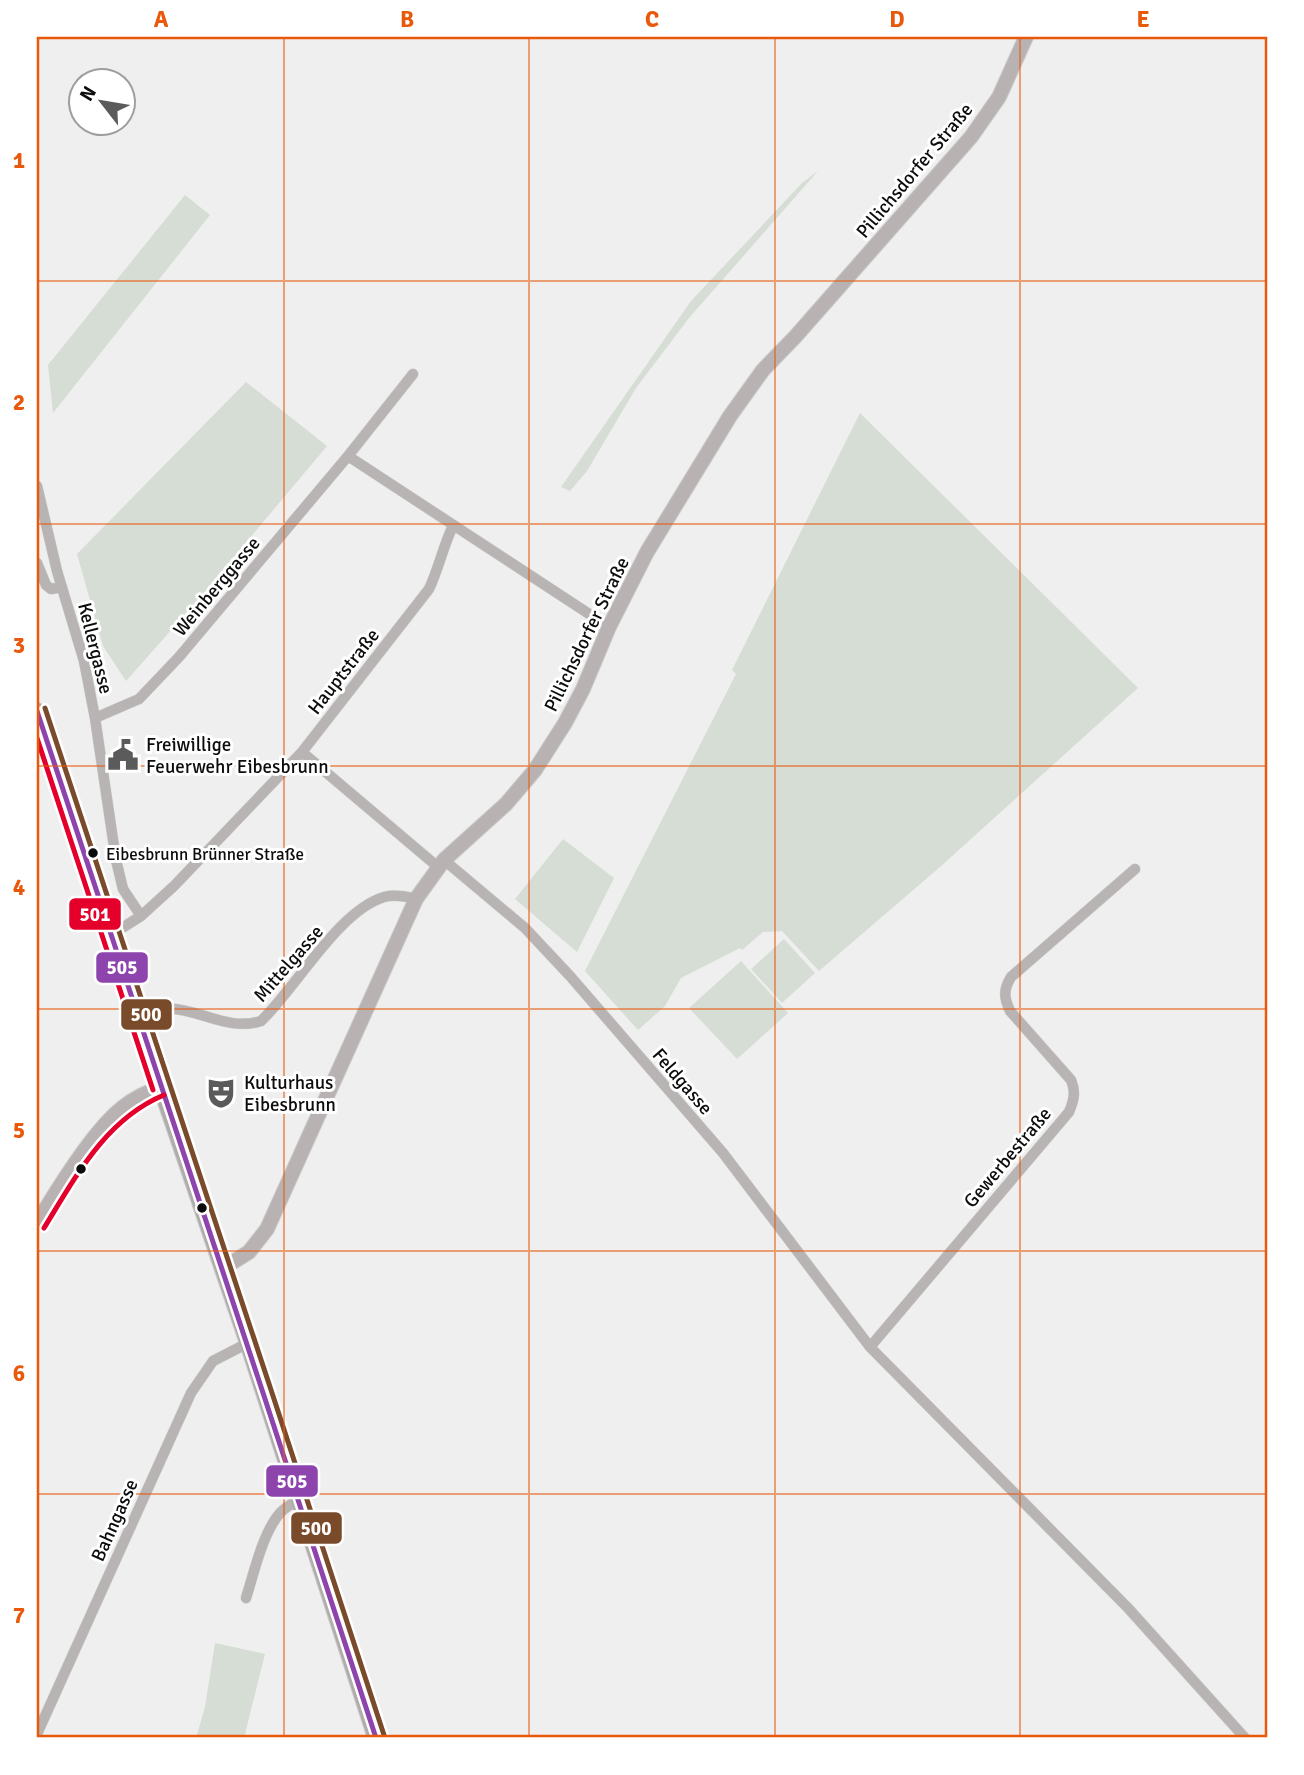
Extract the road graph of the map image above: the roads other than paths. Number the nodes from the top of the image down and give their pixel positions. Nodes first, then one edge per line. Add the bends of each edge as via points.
1 (1026, 37) edge
2 (413, 374) dead end
3 (348, 456) junction
4 (37, 486) edge
5 (453, 526) junction
6 (37, 563) edge
7 (62, 587) junction
8 (610, 627) junction
9 (37, 711) edge
10 (95, 718) junction
11 (302, 752) junction
12 (441, 864) junction
13 (1135, 869) dead end
14 (416, 899) junction
15 (141, 916) junction
16 (111, 935) junction
17 (137, 1015) junction
18 (160, 1087) junction
19 (37, 1223) edge
20 (222, 1269) junction
21 (248, 1343) junction
22 (870, 1347) junction
23 (299, 1499) junction
24 (246, 1598) dead end
25 (37, 1734) edge
26 (376, 1738) edge
27 (1245, 1738) edge

1 - 8 main road, Pillichsdorfer Straße via 999,97 971,137 742,398 660,530
2 - 3 street, Weinberggasse
3 - 5 street
3 - 10 street, Weinberggasse via 139,699
4 - 7 street, Kellergasse
5 - 8 street
5 - 11 street, Hauptstraße via 429,589
6 - 7 street, Kellergasse via 46,585
7 - 10 street, Kellergasse
8 - 12 main road, Pillichsdorfer Straße via 569,715 535,770 506,804
9 - 16 main road
10 - 15 street, Kellergasse via 123,889
11 - 12 street, Feldgasse
11 - 15 street, Hauptstraße
12 - 14 main road, Pillichsdorfer Straße
12 - 22 street, Feldgasse via 525,928 570,976 723,1153
13 - 22 street, Gewerbestraße via 1011,977 1005,988 1010,1011 1071,1080 1075,1089 1069,1112
14 - 17 street, Mittelgasse via 396,895 365,906 261,1021 238,1025 164,1008
14 - 20 main road, Pillichsdorfer Straße via 267,1229 249,1252
15 - 16 street, Hauptstraße
16 - 17 main road
17 - 18 main road
18 - 19 main road via 138,1096 108,1122
18 - 20 main road
20 - 21 main road
21 - 23 main road
21 - 25 street, Bahngasse via 213,1361 193,1389
22 - 27 street, Feldgasse via 1128,1608
23 - 24 street via 273,1525
23 - 26 main road

